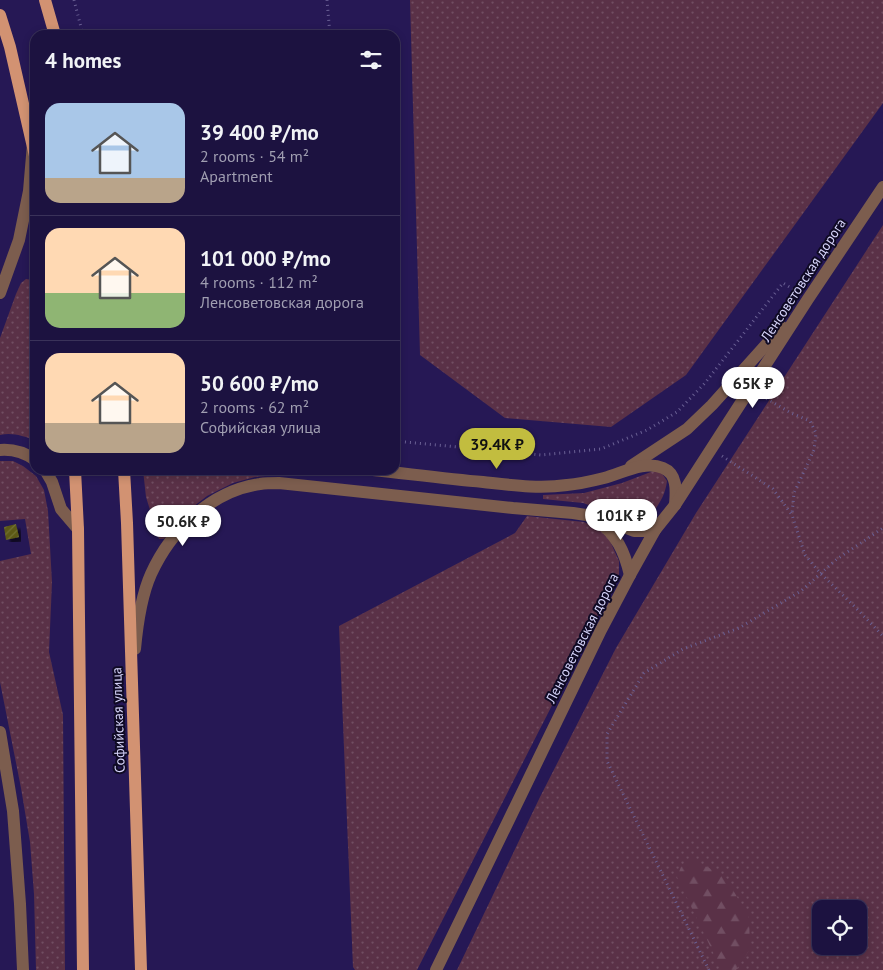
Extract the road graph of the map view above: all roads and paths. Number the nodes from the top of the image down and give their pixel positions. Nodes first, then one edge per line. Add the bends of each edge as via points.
1 (45, 0) edge
2 (74, 0) edge
3 (326, 0) edge
4 (0, 15) edge
5 (54, 30) edge
6 (81, 30) edge
7 (329, 30) edge
8 (30, 133) edge
9 (30, 183) edge
10 (883, 187) edge
11 (0, 294) edge
12 (808, 299) junction
13 (750, 389) junction
14 (400, 441) edge
15 (712, 448) junction
16 (0, 450) edge
17 (30, 456) edge
18 (622, 472) junction
19 (400, 473) edge
20 (48, 475) edge
21 (75, 475) edge
22 (124, 475) edge
23 (675, 505) junction
24 (588, 515) junction
25 (792, 515) junction
26 (78, 528) junction
27 (883, 528) edge
28 (655, 530) junction
29 (821, 574) junction
30 (630, 575) junction
31 (883, 636) edge
32 (132, 671) junction
33 (0, 732) edge
34 (22, 970) edge
35 (83, 970) edge
36 (141, 970) edge
37 (436, 970) edge
38 (709, 970) edge

1 - 5 main road
2 - 6 path
3 - 7 path
4 - 8 main road
9 - 11 street via 19,240
10 - 12 street, Ленсоветовская дорога
12 - 13 street, Ленсоветовская дорога
12 - 14 path via 783,283 706,383 677,412 647,430 602,449 541,455
12 - 18 street via 688,430
13 - 15 street, Ленсоветовская дорога
13 - 25 path via 810,421 816,433 814,450 794,493
15 - 23 street, Ленсоветовская дорога
15 - 25 path via 772,489
16 - 17 street via 11,449
18 - 19 street via 565,486 516,486
18 - 23 street via 647,466 664,468 675,481
20 - 26 street via 61,509
21 - 26 main road
22 - 32 main road, Софийская улица
23 - 28 street, Ленсоветовская дорога
24 - 28 street via 628,530
24 - 30 street via 602,524 620,545
24 - 32 street via 279,483 240,489 203,508 186,522 150,575 137,627
25 - 29 path via 805,555
26 - 35 main road
27 - 29 path via 837,559
28 - 30 street, Ленсоветовская дорога
29 - 31 path
29 - 38 path via 801,591 739,628 683,649 644,673 607,734 607,761
30 - 37 street, Ленсоветовская дорога
32 - 36 main road, Софийская улица
33 - 34 street via 13,811

